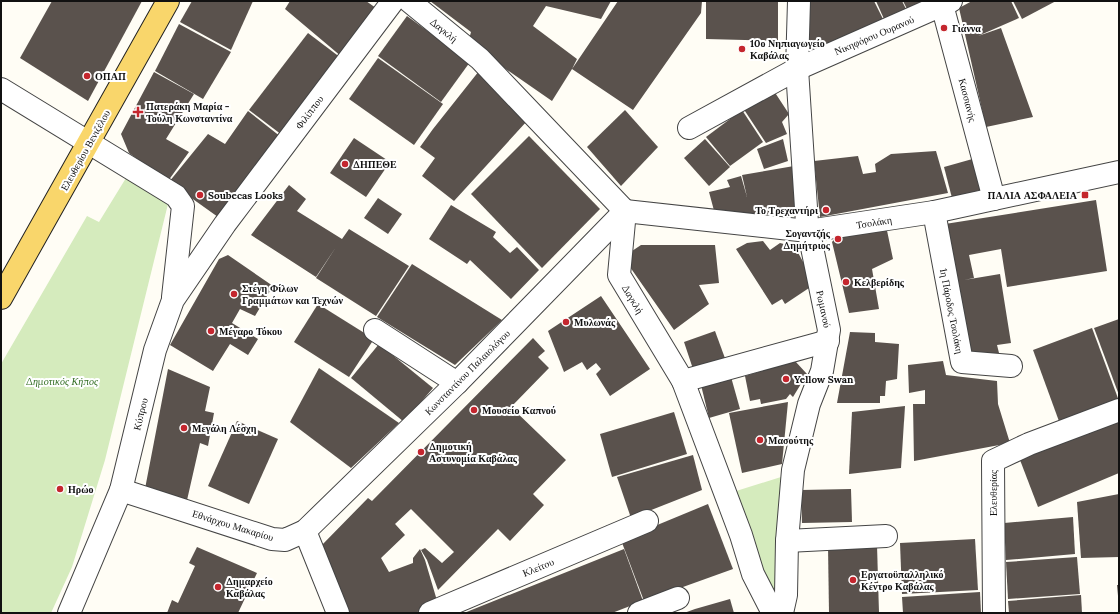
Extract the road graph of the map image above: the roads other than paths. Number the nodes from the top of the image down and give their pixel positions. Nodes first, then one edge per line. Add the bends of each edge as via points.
1 (168, 1) edge
2 (392, 1) edge
3 (409, 1) edge
4 (799, 1) edge
5 (945, 3) edge
6 (797, 69) junction
7 (1, 89) edge
8 (689, 128) dead end
9 (89, 143) junction
10 (1119, 172) edge
11 (994, 199) junction
12 (625, 211) junction
13 (934, 212) junction
14 (225, 224) joint
15 (808, 231) junction
16 (1, 298) edge
17 (173, 300) junction
18 (375, 330) dead end
19 (828, 341) junction
20 (1011, 366) dead end
21 (682, 381) junction
22 (457, 383) junction
23 (1119, 410) edge
24 (121, 490) junction
25 (647, 521) dead end
26 (305, 531) junction
27 (886, 536) dead end
28 (787, 541) junction
29 (678, 598) dead end
30 (69, 613) edge
31 (338, 613) edge
32 (430, 613) edge
33 (639, 613) edge
34 (774, 613) edge
35 (782, 613) edge
36 (994, 613) edge

1 - 9 main road, Ελευθερίου Βενιζέλου
2 - 14 street, Φιλίππου
3 - 12 street, Δαγκλή via 480,59
4 - 6 street, Ρωμανού
5 - 6 street, Νικηφόρου Ουρανού
5 - 11 street, Κασσιανής
6 - 8 street
6 - 15 street, Ρωμανού
7 - 9 street
9 - 16 main road, Ελευθερίου Βενιζέλου
9 - 17 street via 176,196 183,206
10 - 11 street, Τσολάκη
11 - 13 street, Τσολάκη
12 - 15 street, Τσολάκη
12 - 21 street, Δαγκλή via 619,275
12 - 22 street, Κωνσταντίνου Παλαιολόγου
13 - 15 street, Τσολάκη
13 - 20 street, 1η Πάροδος Τσολάκη via 962,362
14 - 17 street, Κύπρου
15 - 19 street, Ρωμανού via 829,330
17 - 24 street, Κύπρου via 155,350
18 - 22 street
19 - 21 street
19 - 28 street, Ρωμανού via 822,371 809,404 793,470
21 - 34 street, Δαγκλή via 741,535 753,574
22 - 26 street, Κωνσταντίνου Παλαιολόγου
23 - 36 street, Ελευθερίας via 1029,444 993,462
24 - 26 street, Εθνάρχου Μακαρίου via 272,539 285,540
24 - 30 street, Κύπρου
25 - 32 street, Κλείτου
26 - 31 street
27 - 28 street
28 - 35 street, Ρωμανού via 786,595
29 - 33 street

